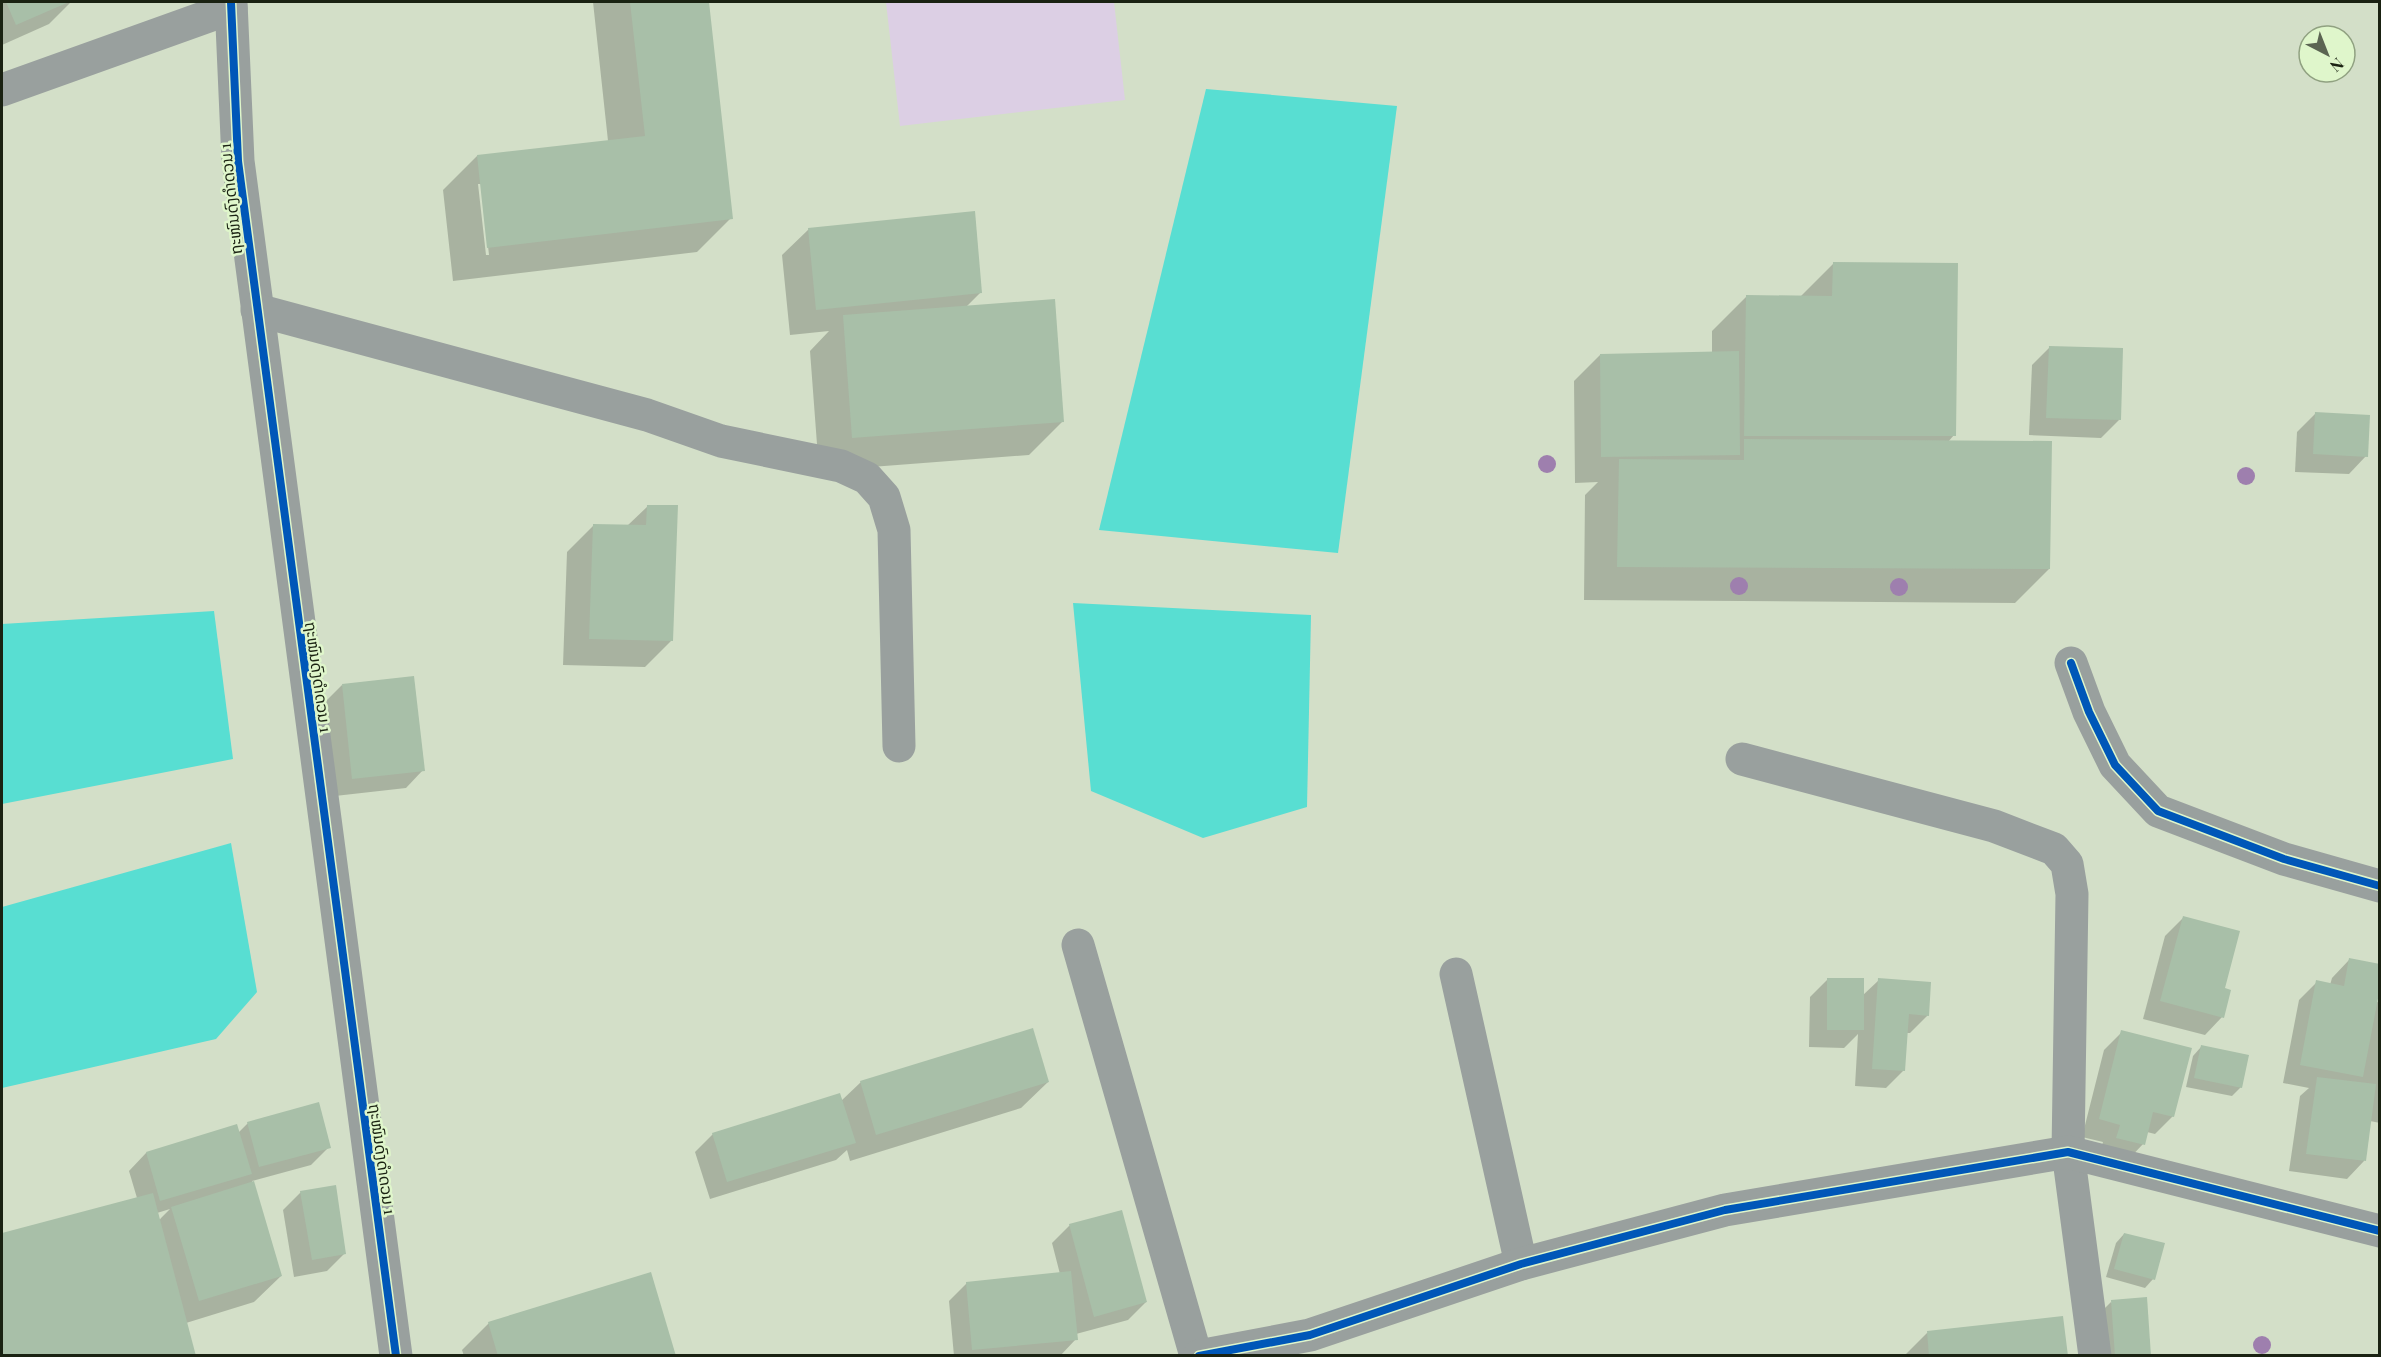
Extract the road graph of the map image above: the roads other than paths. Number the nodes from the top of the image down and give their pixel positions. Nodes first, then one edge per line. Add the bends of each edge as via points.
1 (231, 5) edge
2 (2, 90) edge
3 (257, 310) junction
4 (2071, 663) dead end
5 (899, 746) dead end
6 (1742, 759) dead end
7 (2379, 886) edge
8 (1078, 945) dead end
9 (1456, 974) dead end
10 (2068, 1152) junction
11 (2379, 1230) edge
12 (1521, 1264) junction
13 (1313, 1345) edge
14 (396, 1356) edge
15 (1197, 1356) edge
16 (2095, 1356) edge

1 - 2 street
1 - 3 street, ຖະໜົນດົງດຳດວນ 1 via 238,160
3 - 5 street via 647,415 720,441 841,466 867,478 884,497 894,530
3 - 14 street, ຖະໜົນດົງດຳດວນ 1
4 - 7 street via 2115,765 2158,811 2284,859
6 - 10 street via 1994,826 2054,849 2067,864 2072,894
8 - 15 street
9 - 12 street
10 - 11 street
10 - 12 street via 1725,1210
10 - 16 street
12 - 13 street
13 - 15 street

